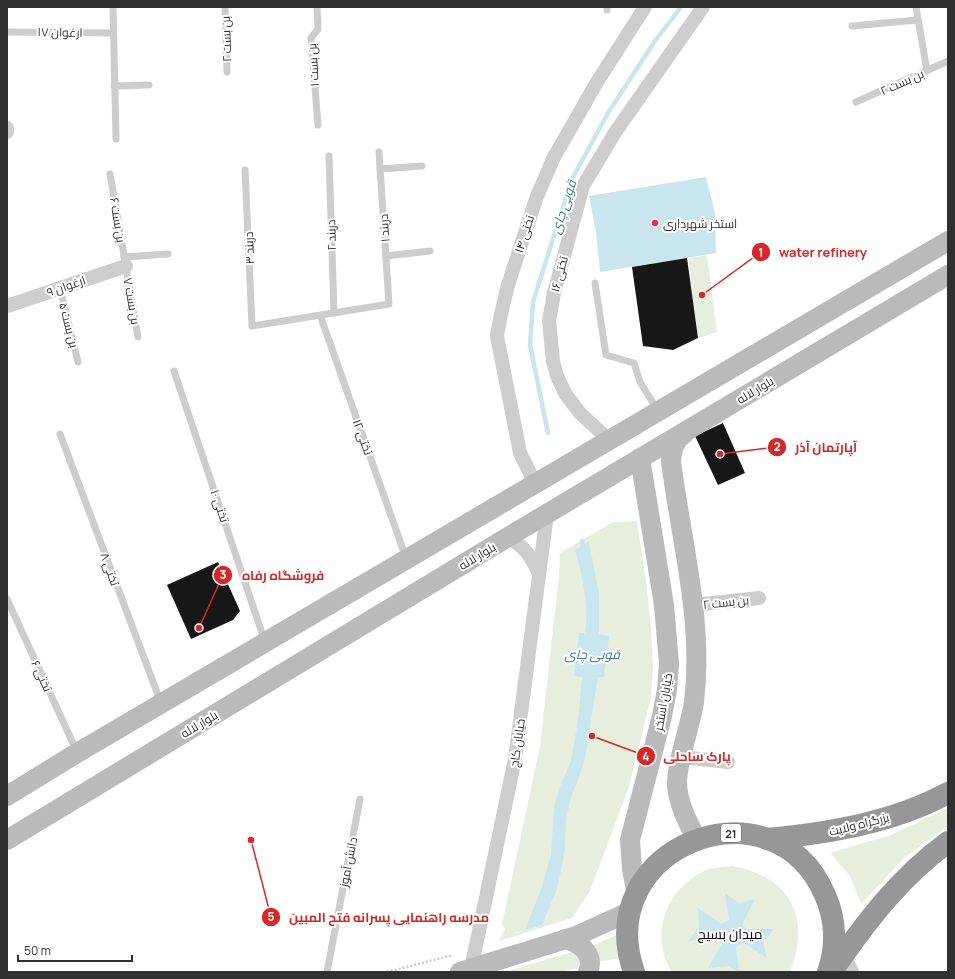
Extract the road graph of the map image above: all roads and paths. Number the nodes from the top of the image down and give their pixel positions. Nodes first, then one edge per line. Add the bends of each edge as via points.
1 (113, 7) edge
2 (225, 7) edge
3 (317, 7) edge
4 (645, 7) edge
5 (703, 7) edge
6 (916, 7) edge
7 (918, 20) junction
8 (852, 26) dead end
9 (7, 32) edge
10 (113, 33) junction
11 (948, 61) edge
12 (927, 70) junction
13 (227, 72) dead end
14 (150, 85) dead end
15 (114, 86) junction
16 (856, 102) dead end
17 (318, 125) dead end
18 (7, 128) edge
19 (7, 132) edge
20 (116, 139) dead end
21 (379, 152) dead end
22 (329, 156) dead end
23 (422, 166) dead end
24 (245, 170) dead end
25 (380, 170) junction
26 (110, 174) dead end
27 (948, 241) edge
28 (430, 252) dead end
29 (168, 254) dead end
30 (386, 256) junction
31 (125, 261) junction
32 (948, 275) edge
33 (595, 283) dead end
34 (60, 288) junction
35 (7, 306) edge
36 (334, 313) junction
37 (320, 315) junction
38 (138, 337) dead end
39 (78, 362) dead end
40 (174, 371) dead end
41 (658, 411) junction
42 (696, 425) junction
43 (60, 434) dead end
44 (609, 440) junction
45 (640, 458) junction
46 (673, 482) junction
47 (535, 483) junction
48 (645, 488) junction
49 (547, 514) junction
50 (508, 537) junction
51 (406, 559) junction
52 (539, 574) junction
53 (759, 598) dead end
54 (7, 599) edge
55 (694, 605) junction
56 (265, 642) junction
57 (161, 704) junction
58 (77, 753) junction
59 (682, 757) junction
60 (728, 762) dead end
61 (948, 793) edge
62 (7, 796) edge
63 (360, 799) dead end
64 (697, 839) junction
65 (767, 839) junction
66 (7, 840) edge
67 (948, 842) edge
68 (634, 903) junction
69 (566, 939) junction
70 (475, 949) junction
71 (848, 963) edge
72 (466, 970) edge
73 (326, 972) edge
74 (388, 972) edge
75 (588, 972) edge
76 (634, 972) edge
77 (828, 972) edge
78 (831, 972) edge

1 - 10 lane
2 - 13 lane, بن بست ۲
3 - 17 lane, بن بست ۱ via 318,29 311,38
4 - 47 street, تختی ۱۴ via 597,82 553,159 536,199 502,307 498,336 520,453
5 - 44 street, تختی ۱۶ via 616,131 583,186 554,293 549,320 557,376 566,395 580,413
6 - 7 lane
7 - 8 lane
7 - 12 lane
9 - 10 lane, ارغوان ۱۷
10 - 15 lane
11 - 12 lane, بن بست ۲
12 - 16 lane, بن بست ۲
14 - 15 lane
15 - 20 lane
18 - 19 street
21 - 25 lane, دربند ۱
22 - 36 lane, دربند ۲
23 - 25 lane
24 - 37 lane, دربند ۳ via 252,326
25 - 30 lane, دربند ۱
26 - 31 lane, بن بست ۶
27 - 41 street
28 - 30 lane
29 - 31 lane
30 - 36 lane, دربند ۱ via 389,304
31 - 34 street, ارغوان ۹
31 - 38 lane, بن بست ۷
32 - 42 street, بلوار لاله
33 - 41 lane via 606,355 634,364 640,382
34 - 35 street, ارغوان ۹
34 - 39 lane, بن بست ۵
36 - 37 lane
37 - 51 lane, تختی ۱۲
40 - 56 lane, تختی ۱۰
41 - 44 street
42 - 45 street, بلوار لاله
42 - 46 street via 677,438 672,449
43 - 57 lane, تختی ۸
44 - 47 street
45 - 48 street, خیابان استخر
45 - 49 street, بلوار لاله
46 - 48 street via 667,475 657,473 648,478
46 - 55 street
47 - 51 street
48 - 68 street, خیابان استخر via 664,605 669,664 662,716 630,840
49 - 50 street, بلوار لاله
49 - 52 street, خیابان کاج
50 - 52 street via 523,546
50 - 66 street, بلوار لاله
51 - 56 street
52 - 70 street, خیابان کاج via 515,759
53 - 55 street, بن بست ۲
54 - 58 lane, تختی ۶
55 - 59 street via 697,674 694,702
56 - 57 street
57 - 58 street
58 - 62 street
59 - 60 street
59 - 64 street via 677,782 678,797 686,821
61 - 65 highway, بزرگراه ولایت / 21 via 922,805 860,826 819,834
63 - 73 lane, دانش آموز
64 - 65 highway, 21 via 732,833
64 - 68 highway, 21 via 678,847 665,857 647,876
65 - 77 highway, 21 via 787,849 800,860 812,872 824,891 831,912 834,934
67 - 71 highway via 919,865 877,907
68 - 69 street via 605,924
68 - 76 highway, 21 via 628,928 628,946
69 - 72 street
69 - 75 street via 576,942 587,953 590,960
70 - 72 street, خیابان کاج
70 - 74 path
71 - 78 highway

